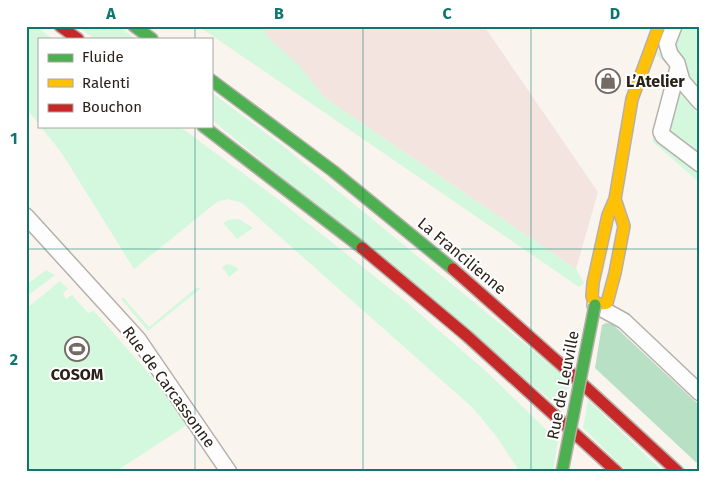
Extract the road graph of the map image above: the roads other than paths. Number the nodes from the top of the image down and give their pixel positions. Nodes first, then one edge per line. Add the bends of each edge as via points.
1 (60, 26) edge
2 (134, 26) edge
3 (659, 26) edge
4 (674, 26) edge
5 (77, 38) edge
6 (151, 38) edge
7 (678, 68) junction
8 (212, 81) edge
9 (700, 102) edge
10 (206, 128) edge
11 (700, 164) edge
12 (615, 199) junction
13 (26, 216) edge
14 (595, 305) junction
15 (700, 393) edge
16 (229, 472) edge
17 (562, 472) edge
18 (617, 472) edge
19 (678, 472) edge

1 - 5 main road
2 - 6 main road
3 - 12 main road, Rue de Leuville via 632,99
4 - 7 street via 668,44
7 - 9 street via 682,81
7 - 11 street via 661,132
8 - 19 main road, La Francilienne via 412,235 522,328
10 - 18 main road via 306,204 431,306
12 - 14 main road, Rue de Leuville via 608,215 593,283
12 - 14 main road via 624,226 622,244 607,303
13 - 16 street, Rue de Carcassonne via 138,339
14 - 15 street via 624,320
14 - 17 main road, Rue de Leuville, bridge

